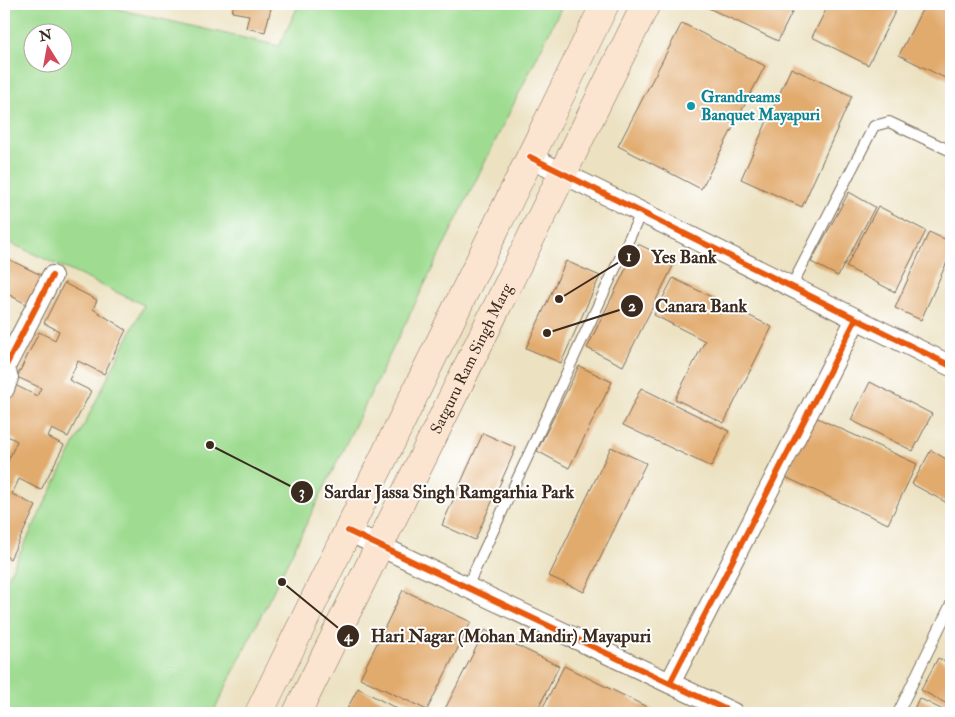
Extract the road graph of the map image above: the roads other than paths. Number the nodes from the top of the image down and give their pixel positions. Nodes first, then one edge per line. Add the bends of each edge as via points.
1 (605, 4) edge
2 (646, 4) edge
3 (951, 151) edge
4 (530, 158) junction
5 (562, 175) junction
6 (641, 213) junction
7 (52, 276) dead end
8 (791, 288) junction
9 (856, 319) junction
10 (951, 366) edge
11 (4, 367) edge
12 (4, 389) edge
13 (348, 531) junction
14 (381, 546) junction
15 (467, 587) junction
16 (951, 604) edge
17 (670, 683) junction
18 (259, 713) edge
19 (297, 713) edge
20 (734, 713) edge
21 (898, 713) edge

1 - 4 main road
2 - 5 main road, Satguru Ram Singh Marg
3 - 8 lane via 889,122 874,126
4 - 5 street
4 - 13 main road
5 - 6 street
5 - 14 main road, Satguru Ram Singh Marg
6 - 8 street
6 - 15 lane
7 - 11 street via 35,319
8 - 9 street
9 - 10 street
9 - 17 street
11 - 12 street via 8,378
13 - 14 street
13 - 18 main road
14 - 15 street
14 - 19 main road, Satguru Ram Singh Marg
15 - 17 street
16 - 21 lane
17 - 20 street

